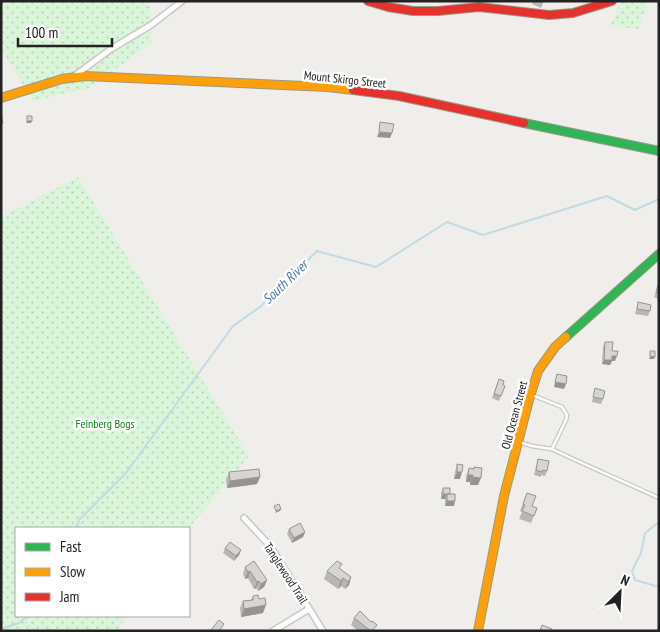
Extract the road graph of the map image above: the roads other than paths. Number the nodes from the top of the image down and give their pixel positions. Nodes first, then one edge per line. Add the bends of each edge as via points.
1 (182, 1) edge
2 (368, 1) edge
3 (612, 1) edge
4 (72, 78) junction
5 (1, 98) edge
6 (659, 151) edge
7 (659, 254) edge
8 (530, 395) junction
9 (518, 442) junction
10 (552, 449) junction
11 (659, 498) edge
12 (244, 518) dead end
13 (309, 609) junction
14 (273, 631) edge
15 (323, 631) edge
16 (478, 631) edge

1 - 4 street
2 - 3 street via 412,11 479,6 549,15 573,13
4 - 5 street, Mount Skirgo Street
4 - 6 street, Mount Skirgo Street via 128,77 353,89
7 - 8 street, Old Ocean Street via 555,347 538,371
8 - 9 street, Old Ocean Street
8 - 10 lane via 562,407 567,416
9 - 10 lane
9 - 16 street, Old Ocean Street via 500,514
10 - 11 lane
12 - 13 street, Tanglewood Trail via 271,547
13 - 14 street
13 - 15 street, Tanglewood Trail

